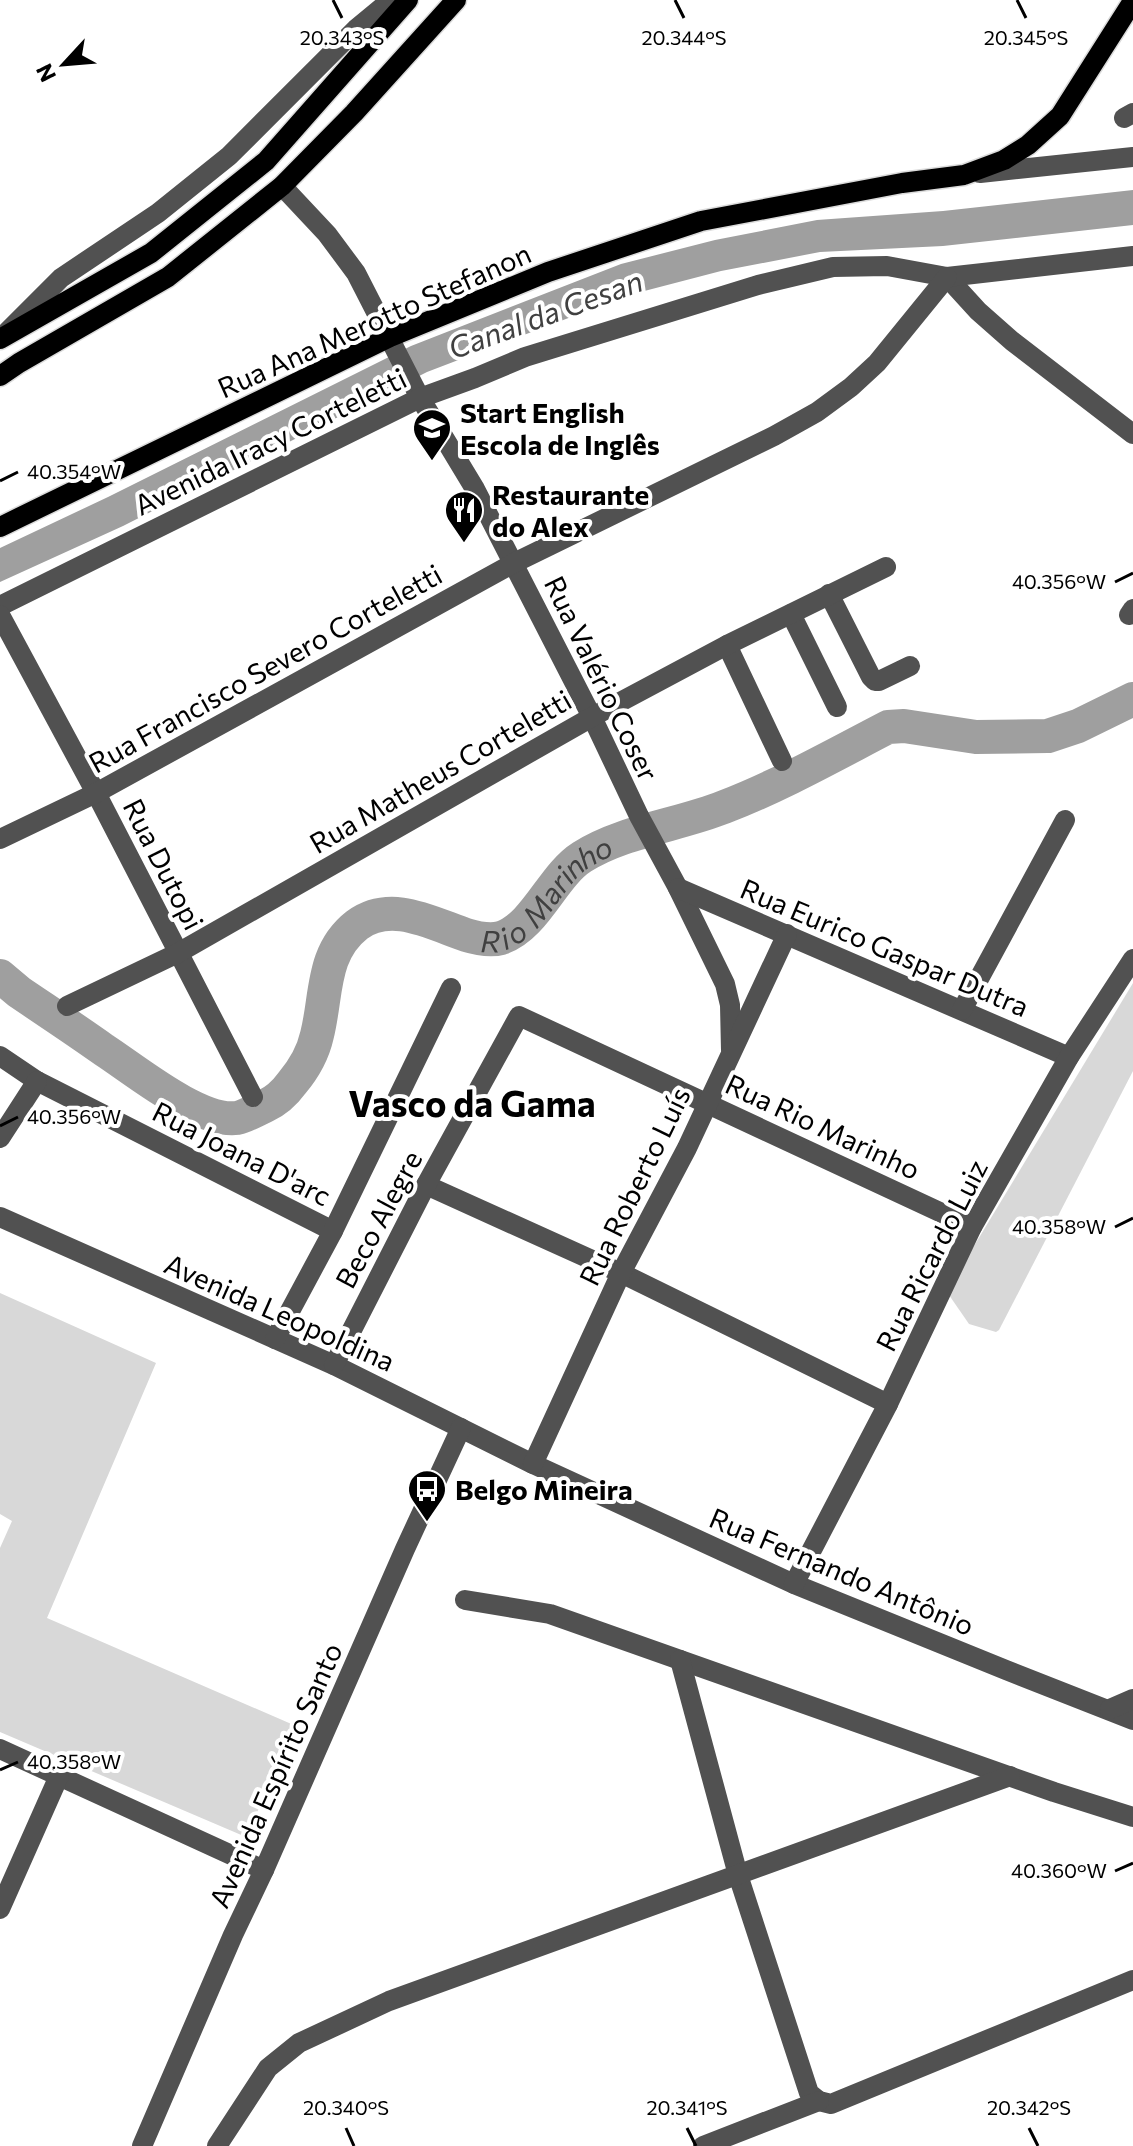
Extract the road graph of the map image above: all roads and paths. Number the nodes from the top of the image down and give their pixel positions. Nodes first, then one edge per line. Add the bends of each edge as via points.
1 (391, 0) edge
2 (408, 0) edge
3 (456, 0) edge
4 (1133, 1) edge
5 (1133, 157) edge
6 (964, 175) junction
7 (282, 186) junction
8 (1133, 256) edge
9 (905, 268) junction
10 (947, 277) junction
11 (923, 306) junction
12 (0, 339) edge
13 (393, 342) junction
14 (0, 376) edge
15 (416, 389) junction
16 (1133, 434) edge
17 (0, 527) edge
18 (514, 563) junction
19 (886, 567) dead end
20 (829, 594) junction
21 (0, 606) edge
22 (791, 614) junction
23 (0, 615) edge
24 (727, 645) junction
25 (910, 666) dead end
26 (837, 707) dead end
27 (592, 717) junction
28 (782, 761) dead end
29 (96, 793) junction
30 (1065, 820) dead end
31 (0, 839) edge
32 (678, 888) junction
33 (787, 934) junction
34 (178, 953) junction
35 (1133, 959) edge
36 (451, 988) dead end
37 (67, 1006) dead end
38 (962, 1010) junction
39 (519, 1016) joint
40 (731, 1050) junction
41 (0, 1056) edge
42 (1069, 1057) junction
43 (37, 1081) junction
44 (253, 1097) dead end
45 (708, 1102) junction
46 (0, 1138) edge
47 (426, 1185) junction
48 (0, 1217) edge
49 (972, 1227) junction
50 (333, 1231) junction
51 (621, 1273) junction
52 (275, 1339) junction
53 (334, 1365) junction
54 (888, 1404) junction
55 (461, 1428) junction
56 (533, 1464) junction
57 (794, 1584) junction
58 (465, 1600) dead end
59 (680, 1660) junction
60 (1133, 1699) edge
61 (1110, 1709) junction
62 (1133, 1720) edge
63 (0, 1749) edge
64 (59, 1776) junction
65 (1010, 1776) junction
66 (1133, 1817) edge
67 (264, 1870) junction
68 (738, 1875) junction
69 (0, 1909) edge
70 (1133, 1980) edge
71 (819, 2101) junction
72 (142, 2146) edge
73 (217, 2146) edge
74 (703, 2146) edge

1 - 12 street via 229,156 158,213 61,278
2 - 12 main road via 266,161 151,253
3 - 7 main road
4 - 6 main road, Rua Ana Merotto Stefanon via 1050,127 1016,153
5 - 6 street
6 - 13 main road, Rua Ana Merotto Stefanon via 701,221 548,272
7 - 13 street, Rua Valério Coser via 342,252
7 - 14 main road via 168,277
8 - 10 street, Avenida Iracy Corteletti
9 - 10 street, Avenida Iracy Corteletti
9 - 11 street
9 - 15 street, Avenida Iracy Corteletti via 833,267 758,285 525,357 475,378
10 - 11 street, Rua Francisco Severo Corteletti
10 - 16 street via 1012,341
11 - 18 street, Rua Francisco Severo Corteletti via 877,363 817,412
13 - 15 street, Rua Valério Coser
13 - 17 main road, Rua Ana Merotto Stefanon
15 - 18 street, Rua Valério Coser
15 - 21 street, Avenida Iracy Corteletti
18 - 27 street, Rua Valério Coser
18 - 29 street, Rua Francisco Severo Corteletti
19 - 20 street, Rua Matheus Corteletti
20 - 22 street, Rua Matheus Corteletti
20 - 25 street via 875,681
22 - 24 street, Rua Matheus Corteletti
22 - 26 street
23 - 29 street, Rua Dutopi
24 - 27 street, Rua Matheus Corteletti
24 - 28 street
27 - 32 street, Rua Valério Coser
27 - 34 street, Rua Matheus Corteletti
29 - 31 street, Rua Francisco Severo Corteletti
29 - 34 street, Rua Dutopi
30 - 38 street
32 - 33 street, Rua Eurico Gaspar Dutra
32 - 40 street, Rua Valério Coser via 725,984
33 - 38 street, Rua Eurico Gaspar Dutra
33 - 40 street, Rua Roberto Luís
34 - 37 street, Rua Matheus Corteletti
34 - 44 street, Rua Dutopi
35 - 42 street, Rua Ricardo Luiz
36 - 50 street
38 - 42 street, Rua Eurico Gaspar Dutra
39 - 45 street, Rua Rio Marinho
39 - 47 street, Beco Alegre
40 - 45 street, Rua Roberto Luís
41 - 43 street, Rua Joana D'arc
42 - 49 street, Rua Ricardo Luiz
43 - 46 street
43 - 50 street, Rua Joana D'arc
45 - 49 street, Rua Rio Marinho
45 - 51 street, Rua Roberto Luís
47 - 51 street
47 - 53 street, Beco Alegre
48 - 52 street, Avenida Leopoldina
49 - 54 street, Rua Ricardo Luiz
50 - 52 street
51 - 54 street
51 - 56 street, Rua Roberto Luís
52 - 53 street, Avenida Leopoldina
53 - 55 street, Avenida Leopoldina
54 - 57 street, Rua Ricardo Luiz
55 - 56 street, Avenida Leopoldina
55 - 67 street, Avenida Espírito Santo
56 - 57 street, Rua Fernando Antônio
57 - 61 street, Rua Fernando Antônio
58 - 59 street via 550,1614
59 - 65 street
59 - 68 street
60 - 61 street
61 - 62 street, Rua Fernando Antônio
63 - 64 street
64 - 67 street
64 - 69 street
65 - 66 street
65 - 68 street
67 - 72 street, Avenida Espírito Santo
68 - 71 street via 809,2093
68 - 73 street via 389,2001 299,2043 268,2068
70 - 71 street via 831,2104
71 - 74 street

